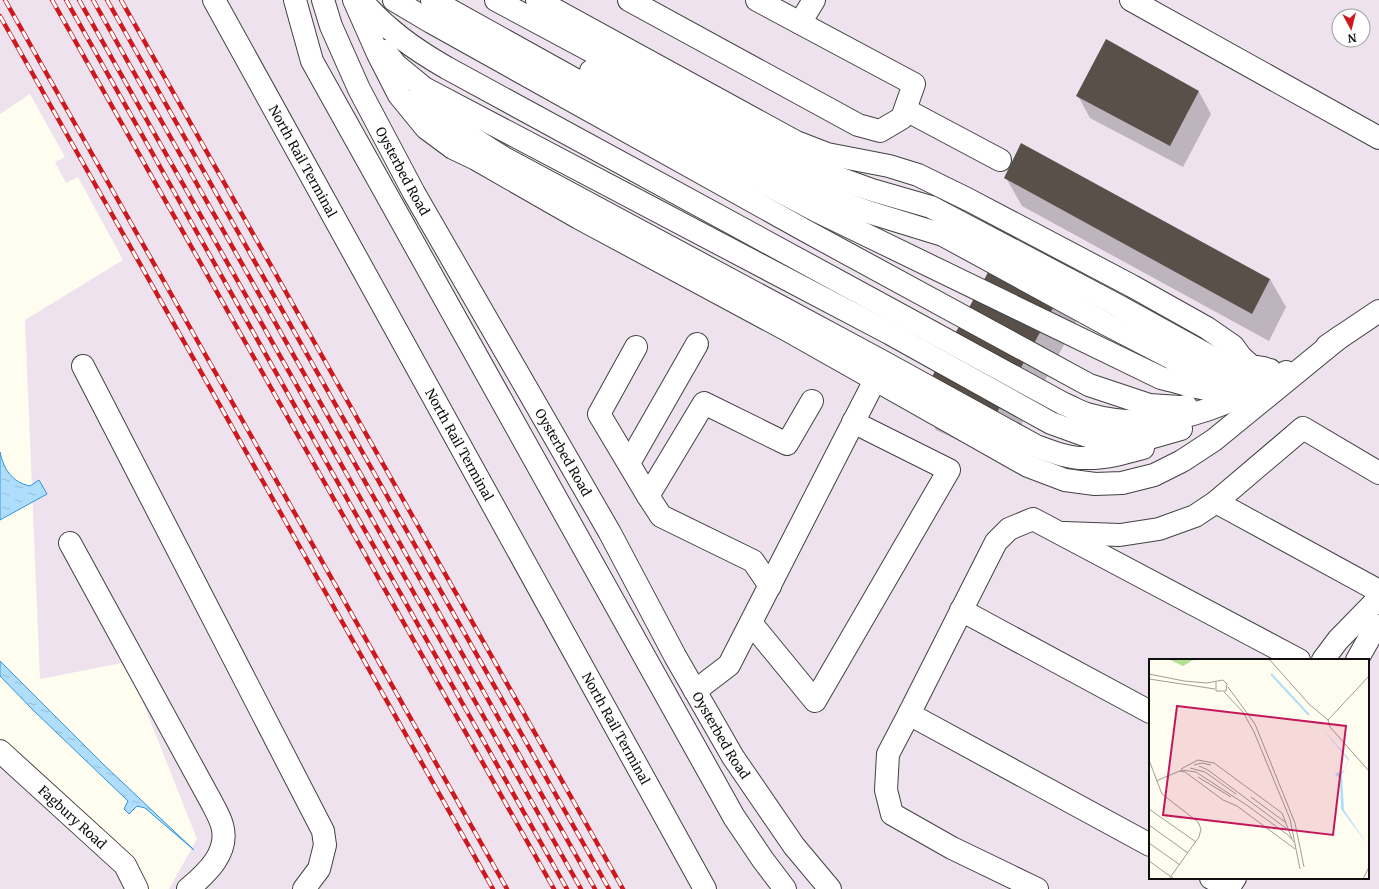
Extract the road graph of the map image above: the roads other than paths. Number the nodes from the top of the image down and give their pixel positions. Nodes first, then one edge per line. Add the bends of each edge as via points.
1 (214, 0) edge
2 (295, 0) edge
3 (323, 0) edge
4 (354, 0) edge
5 (362, 0) edge
6 (394, 0) edge
7 (432, 0) edge
8 (460, 0) edge
9 (496, 0) edge
10 (537, 0) edge
11 (629, 0) edge
12 (757, 0) edge
13 (814, 0) edge
14 (1131, 0) edge
15 (800, 23) junction
16 (366, 26) junction
17 (906, 110) junction
18 (1379, 138) edge
19 (1000, 160) dead end
20 (1379, 311) edge
21 (1340, 337) junction
22 (697, 344) dead end
23 (636, 347) dead end
24 (1307, 359) junction
25 (83, 366) dead end
26 (1277, 373) junction
27 (875, 380) junction
28 (1237, 398) junction
29 (812, 401) dead end
30 (853, 422) junction
31 (629, 463) junction
32 (1379, 473) edge
33 (648, 496) junction
34 (1216, 502) junction
35 (1059, 532) junction
36 (70, 543) dead end
37 (770, 586) junction
38 (1379, 591) edge
39 (1379, 598) edge
40 (961, 610) junction
41 (751, 623) junction
42 (1379, 626) edge
43 (1297, 659) edge
44 (1324, 659) edge
45 (1358, 659) edge
46 (695, 691) junction
47 (1149, 711) edge
48 (908, 714) junction
49 (0, 751) edge
50 (1149, 844) edge
51 (137, 889) edge
52 (188, 889) edge
53 (304, 889) edge
54 (705, 889) edge
55 (785, 889) edge
56 (830, 889) edge
57 (1037, 889) edge

1 - 54 street, North Rail Terminal
2 - 55 street, Oysterbed Road via 312,61 734,817
3 - 46 street, Oysterbed Road via 331,26 359,89 414,193 610,533
4 - 16 street
5 - 28 street via 388,28 416,50 447,68 1064,404 1086,414 1143,422 1167,420 1202,412
6 - 26 street via 813,235 1089,385 1149,405 1180,407 1238,394
7 - 26 street via 817,211 1161,378 1206,389 1232,389 1253,385
8 - 24 street via 803,186 865,211 943,235 1214,380 1237,382 1259,379
9 - 26 street via 808,166 872,190 931,207 1229,367 1247,373
10 - 26 street via 796,142 827,154 889,166 918,175 969,200 1207,328 1233,346 1251,366
11 - 17 street via 858,125 880,131 902,118
12 - 15 street
13 - 15 street
14 - 18 street
15 - 17 street via 914,84
16 - 27 street via 399,94 426,128 453,148
16 - 28 street via 396,65 424,88 889,333 1051,423 1087,436 1120,440 1153,437 1186,428
17 - 19 street
20 - 21 street
21 - 24 street
21 - 27 street via 1208,444 1182,461 1154,474 1122,483 1096,484 1065,480 1028,466
22 - 31 street
23 - 31 street via 600,414
24 - 26 street
25 - 53 street via 323,831 326,845 319,869
26 - 28 street
27 - 30 street
29 - 33 street via 787,444 704,403
30 - 37 street
30 - 41 street via 949,470 815,701
31 - 33 street
32 - 34 street via 1303,428
33 - 37 street via 661,516 753,561
34 - 35 street via 1195,516 1159,529 1120,535
34 - 38 street
35 - 40 street via 1033,518 1009,529 996,542
35 - 43 street
36 - 52 street via 222,825 224,840 218,856 208,872
37 - 41 street
39 - 44 street via 1338,640
40 - 47 street
40 - 48 street
41 - 46 street via 729,665
42 - 45 street
46 - 56 street, Oysterbed Road via 742,770 794,846
48 - 50 street
48 - 57 street via 888,754 886,790 892,814 952,848
49 - 51 street, Fagbury Road via 125,865

